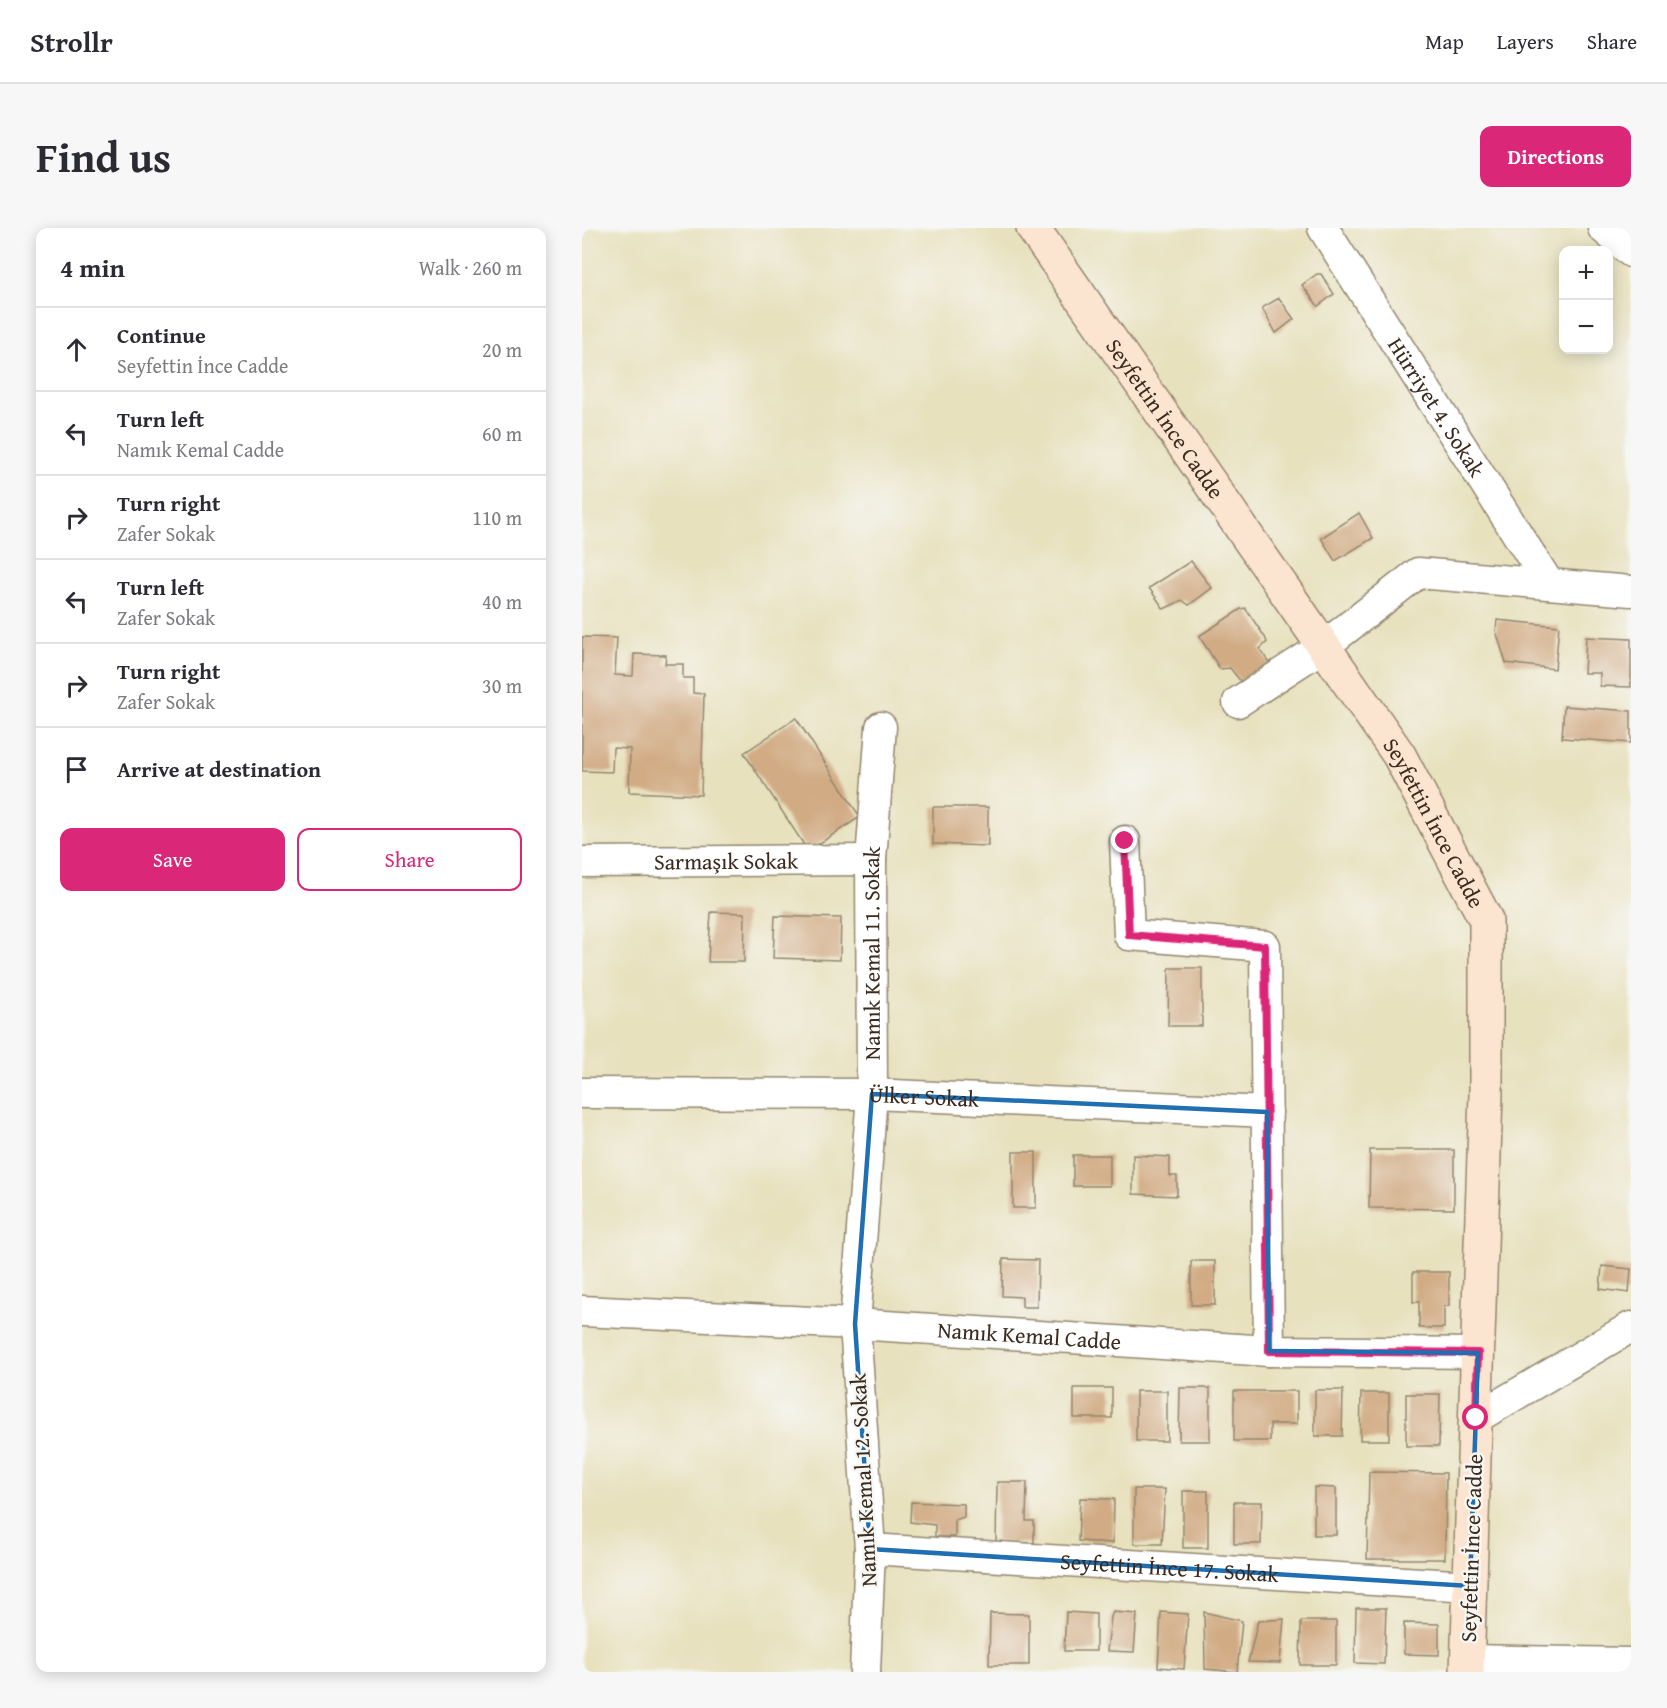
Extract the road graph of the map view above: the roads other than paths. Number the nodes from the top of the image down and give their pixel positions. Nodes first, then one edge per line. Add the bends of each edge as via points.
1 (1033, 228) edge
2 (1323, 228) edge
3 (1603, 228) edge
4 (1631, 252) edge
5 (1549, 584) junction
6 (1631, 591) edge
7 (1324, 646) junction
8 (1238, 702) dead end
9 (881, 727) dead end
10 (1125, 841) dead end
11 (871, 860) junction
12 (582, 862) edge
13 (582, 1093) edge
14 (872, 1094) junction
15 (1267, 1112) junction
16 (582, 1311) edge
17 (855, 1324) junction
18 (1631, 1327) edge
19 (1269, 1351) junction
20 (1478, 1353) junction
21 (1476, 1418) junction
22 (870, 1549) junction
23 (1470, 1586) junction
24 (1631, 1663) edge
25 (1468, 1666) edge
26 (865, 1672) edge

1 - 7 main road, Seyfettin İnce Cadde
2 - 5 street, Hürriyet 4. Sokak
3 - 4 street
5 - 6 street
5 - 7 street via 1418,573
7 - 8 street
7 - 20 main road, Seyfettin İnce Cadde via 1399,755 1486,920 1486,1094
9 - 11 street, Namık Kemal 11. Sokak
10 - 15 street via 1129,935 1265,946
11 - 12 street, Sarmaşık Sokak
11 - 14 street, Namık Kemal 11. Sokak
13 - 14 street, Ülker Sokak
14 - 15 street, Ülker Sokak
14 - 17 street, Namık Kemal 11. Sokak
15 - 19 street
16 - 17 street, Namık Kemal Cadde
17 - 19 street, Namık Kemal Cadde
17 - 22 street, Namık Kemal 12. Sokak
18 - 21 street
19 - 20 street, Namık Kemal Cadde
20 - 21 main road, Seyfettin İnce Cadde
21 - 23 main road, Seyfettin İnce Cadde
22 - 23 street, Seyfettin İnce 17. Sokak
22 - 26 street, Namık Kemal 12. Sokak
23 - 25 main road, Seyfettin İnce Cadde
24 - 25 street

